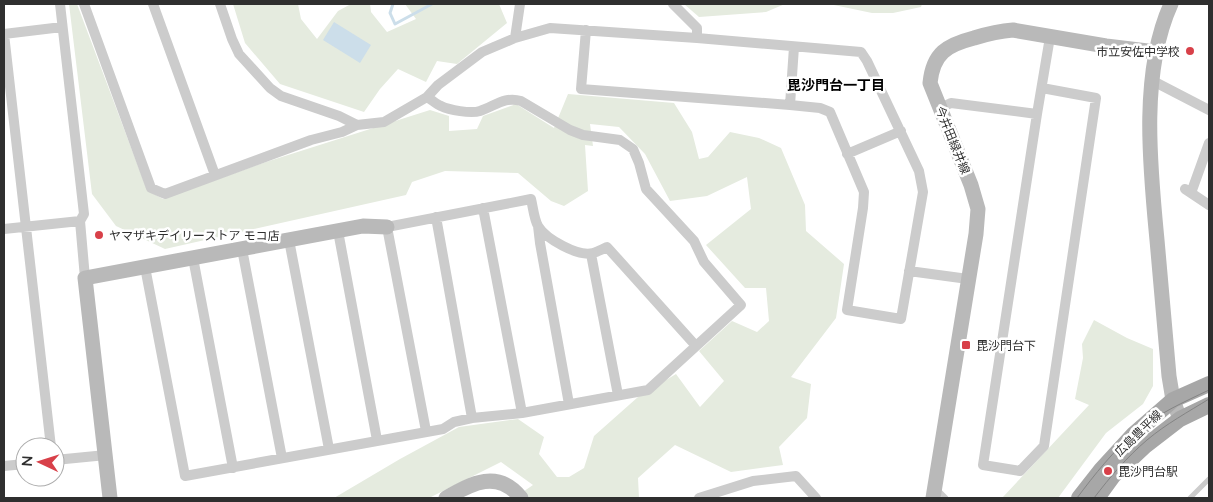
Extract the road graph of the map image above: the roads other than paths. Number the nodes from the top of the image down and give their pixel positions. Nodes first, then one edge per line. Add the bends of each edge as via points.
1 (60, 4) edge
2 (84, 4) edge
3 (152, 4) edge
4 (220, 4) edge
5 (520, 4) edge
6 (673, 4) edge
7 (1171, 4) edge
8 (62, 27) junction
9 (586, 30) junction
10 (4, 34) edge
11 (1050, 36) junction
12 (515, 38) junction
13 (697, 38) junction
14 (794, 47) junction
15 (1156, 52) junction
16 (1153, 81) junction
17 (1042, 88) junction
18 (428, 97) junction
19 (790, 105) junction
20 (940, 108) junction
21 (1209, 110) edge
22 (1036, 114) junction
23 (356, 125) junction
24 (901, 131) junction
25 (1209, 143) edge
26 (847, 154) junction
27 (215, 175) junction
28 (1209, 206) edge
29 (483, 208) junction
30 (436, 217) junction
31 (80, 221) junction
32 (538, 226) junction
33 (26, 227) junction
34 (387, 227) junction
35 (4, 229) edge
36 (338, 231) junction
37 (289, 240) junction
38 (242, 248) junction
39 (591, 254) junction
40 (193, 258) junction
41 (145, 267) junction
42 (908, 271) junction
43 (85, 278) junction
44 (968, 279) junction
45 (696, 346) junction
46 (1209, 384) edge
47 (618, 395) junction
48 (1173, 400) junction
49 (569, 404) junction
50 (1209, 405) edge
51 (522, 413) junction
52 (472, 418) junction
53 (1180, 419) junction
54 (426, 431) junction
55 (50, 437) edge
56 (377, 440) junction
57 (330, 449) junction
58 (106, 455) junction
59 (282, 458) junction
60 (65, 459) edge
61 (233, 468) junction
62 (1209, 479) edge
63 (938, 495) edge
64 (110, 498) edge
65 (446, 498) edge
66 (521, 498) edge
67 (699, 498) edge
68 (816, 498) edge
69 (1079, 498) edge
70 (1097, 498) edge
71 (1190, 498) edge

1 - 8 street
2 - 27 street via 151,188 164,194
3 - 27 street
4 - 23 street via 239,54 270,88 281,96
5 - 12 street
6 - 13 street via 697,28
7 - 15 street
8 - 10 street
8 - 31 street via 84,214
9 - 12 street via 550,28
9 - 13 street
9 - 19 street via 581,89
10 - 33 street
11 - 15 street, 今井田緑井線
11 - 17 street
11 - 20 street, 今井田緑井線 via 1013,30 947,47 931,70 930,83
12 - 18 street via 482,52 438,85
13 - 14 street
14 - 19 street
14 - 24 street via 861,52
15 - 16 street
16 - 21 street
16 - 48 street via 1150,137 1153,194
17 - 22 street
17 - 22 street via 1096,98 1044,446 1020,471 983,465
18 - 23 street via 384,122
18 - 45 street via 441,106 468,112 513,98 570,130 620,140 633,149 646,189 694,242 704,262 741,305
19 - 26 street via 830,112
20 - 22 street via 951,104
20 - 44 street, 今井田緑井線 via 978,210
23 - 27 street
24 - 26 street
24 - 42 street via 919,171 923,192
25 - 28 street via 1188,191
26 - 42 street via 864,192 847,310 901,319
29 - 30 street
29 - 32 street via 531,199
29 - 51 street
30 - 34 street
30 - 52 street
31 - 33 street
31 - 43 street
32 - 39 street via 564,246
32 - 49 street
33 - 35 street
33 - 55 street
34 - 36 street via 363,226
34 - 54 street
36 - 37 street
36 - 56 street
37 - 38 street
37 - 57 street
38 - 40 street
38 - 59 street
39 - 45 street via 607,247
39 - 47 street
40 - 41 street
40 - 61 street
41 - 43 street
41 - 61 street via 185,476
42 - 44 street
43 - 58 street
44 - 63 street, 今井田緑井線
45 - 47 street via 648,390
46 - 48 main road, 広島豊平線
47 - 49 street
48 - 53 street
48 - 69 main road, 広島豊平線 via 1134,434
49 - 51 street
50 - 53 main road, 広島豊平線
51 - 52 street
52 - 54 street via 454,422 443,429
53 - 70 main road, 広島豊平線 via 1113,476
54 - 56 street
56 - 57 street
57 - 59 street
58 - 60 street
58 - 64 street
59 - 61 street
62 - 71 lane
65 - 66 street via 470,484 485,481 505,484
67 - 68 street via 753,481 796,476

